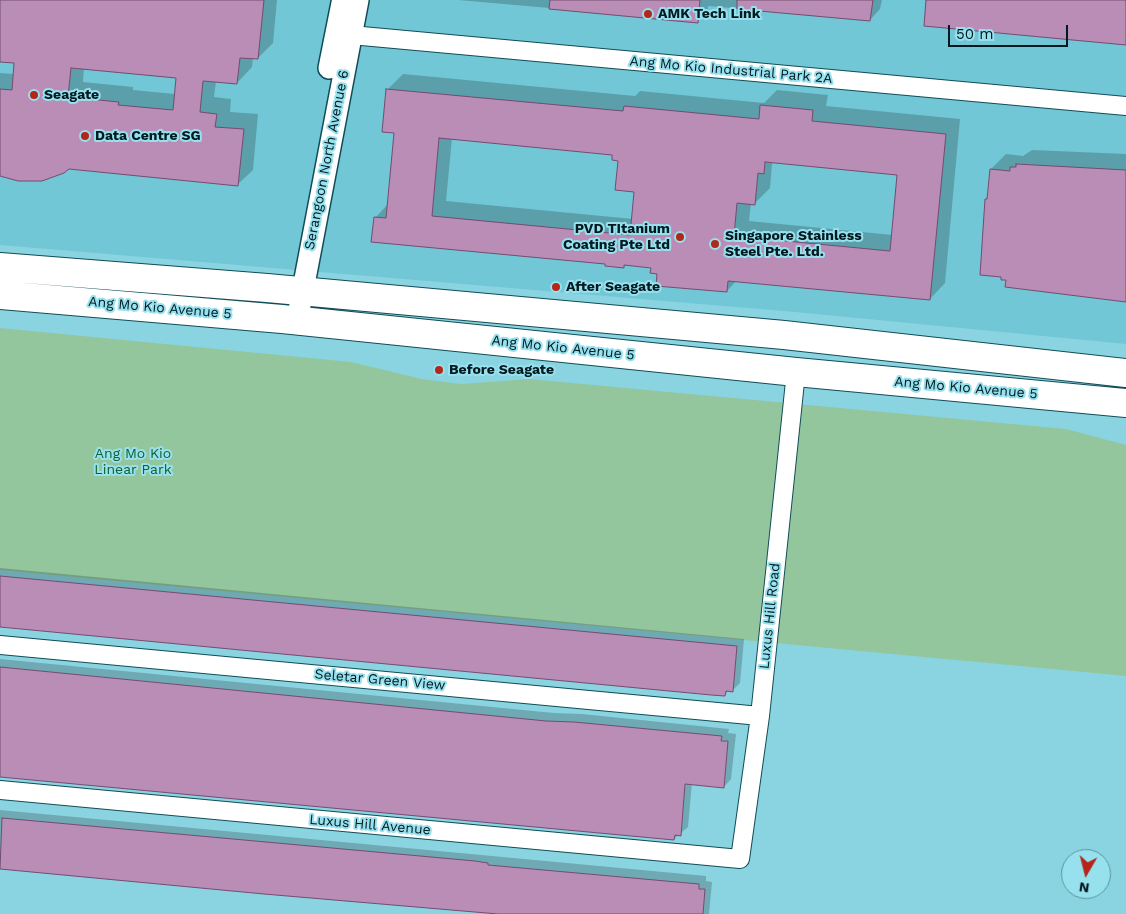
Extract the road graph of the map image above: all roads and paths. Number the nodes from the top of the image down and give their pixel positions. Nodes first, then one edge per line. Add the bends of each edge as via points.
1 (343, 0) edge
2 (358, 0) edge
3 (343, 34) junction
4 (1126, 106) edge
5 (0, 267) edge
6 (294, 291) junction
7 (0, 295) edge
8 (289, 320) junction
9 (927, 351) junction
10 (796, 372) junction
11 (1126, 373) edge
12 (945, 386) junction
13 (1126, 403) edge
14 (0, 645) edge
15 (760, 716) junction
16 (0, 790) edge
17 (740, 859) joint

1 - 3 street, Serangoon North Avenue 6
2 - 3 street, Serangoon North Avenue 6
3 - 4 street, Ang Mo Kio Industrial Park 2A
3 - 6 street, Serangoon North Avenue 6
5 - 6 main road, Ang Mo Kio Avenue 5
6 - 8 street, Serangoon North Avenue 6
6 - 9 main road, Ang Mo Kio Avenue 5
7 - 8 main road, Ang Mo Kio Avenue 5
8 - 10 main road, Ang Mo Kio Avenue 5
9 - 11 main road, Ang Mo Kio Avenue 5
9 - 12 main road via 942,371
10 - 12 main road, Ang Mo Kio Avenue 5
10 - 15 street, Luxus Hill Road
12 - 13 main road, Ang Mo Kio Avenue 5
14 - 15 street, Seletar Green View
15 - 17 street, Luxus Hill Road
16 - 17 street, Luxus Hill Avenue

